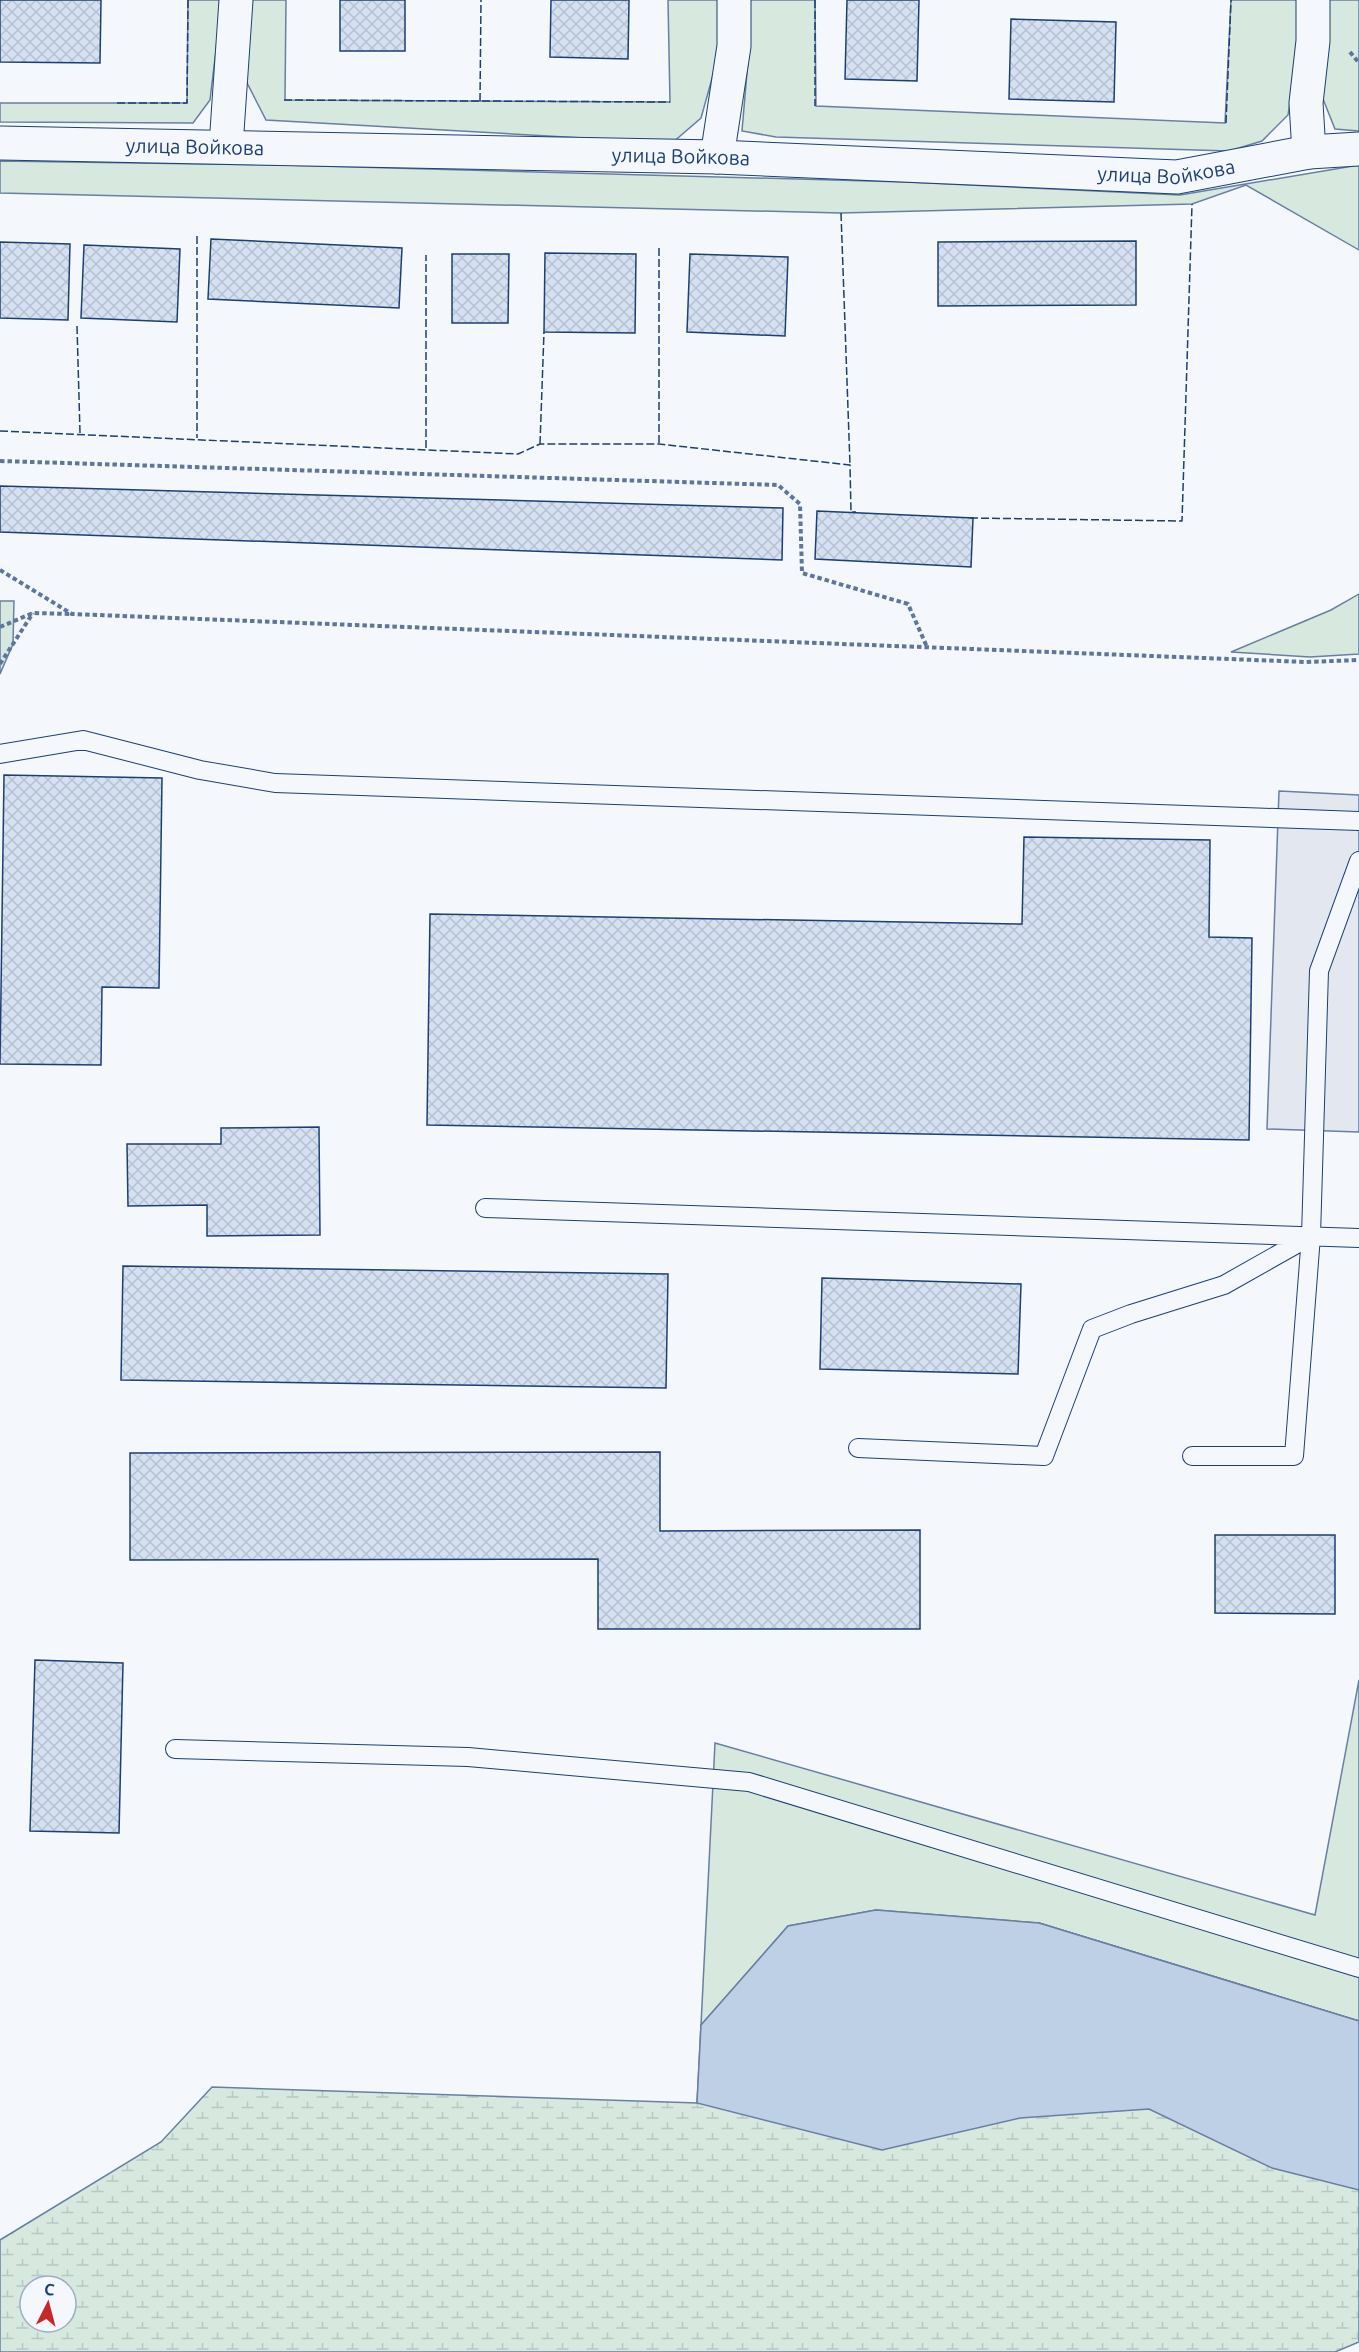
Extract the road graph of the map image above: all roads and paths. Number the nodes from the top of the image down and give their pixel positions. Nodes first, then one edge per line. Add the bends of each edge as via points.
1 (237, 0) edge
2 (734, 0) edge
3 (1313, 0) edge
4 (0, 143) edge
5 (226, 146) junction
6 (1359, 149) edge
7 (1309, 152) junction
8 (717, 157) junction
9 (0, 462) edge
10 (0, 570) edge
11 (33, 612) junction
12 (72, 614) junction
13 (0, 627) edge
14 (927, 647) junction
15 (1359, 660) edge
16 (0, 664) edge
17 (0, 754) edge
18 (1359, 821) edge
19 (1359, 861) edge
20 (485, 1208) dead end
21 (1311, 1236) junction
22 (1359, 1238) edge
23 (858, 1448) dead end
24 (1192, 1456) dead end
25 (175, 1749) dead end
26 (1359, 1968) edge

1 - 5 street
2 - 8 street via 734,46
3 - 7 street via 1314,42 1306,103
4 - 5 street, улица Войкова
5 - 8 street, улица Войкова
6 - 7 street, улица Войкова
7 - 8 street, улица Войкова via 1177,177
9 - 14 path via 778,486 800,504 802,573 908,604
10 - 12 path
11 - 12 path
11 - 13 path
11 - 16 path
12 - 14 path
14 - 15 path via 1306,662
17 - 18 lane via 83,740 200,770 275,783
19 - 21 lane via 1319,971
20 - 21 lane
21 - 22 lane
21 - 23 lane via 1224,1285 1092,1329 1044,1456
21 - 24 lane via 1294,1456
25 - 26 lane via 468,1757 749,1782

